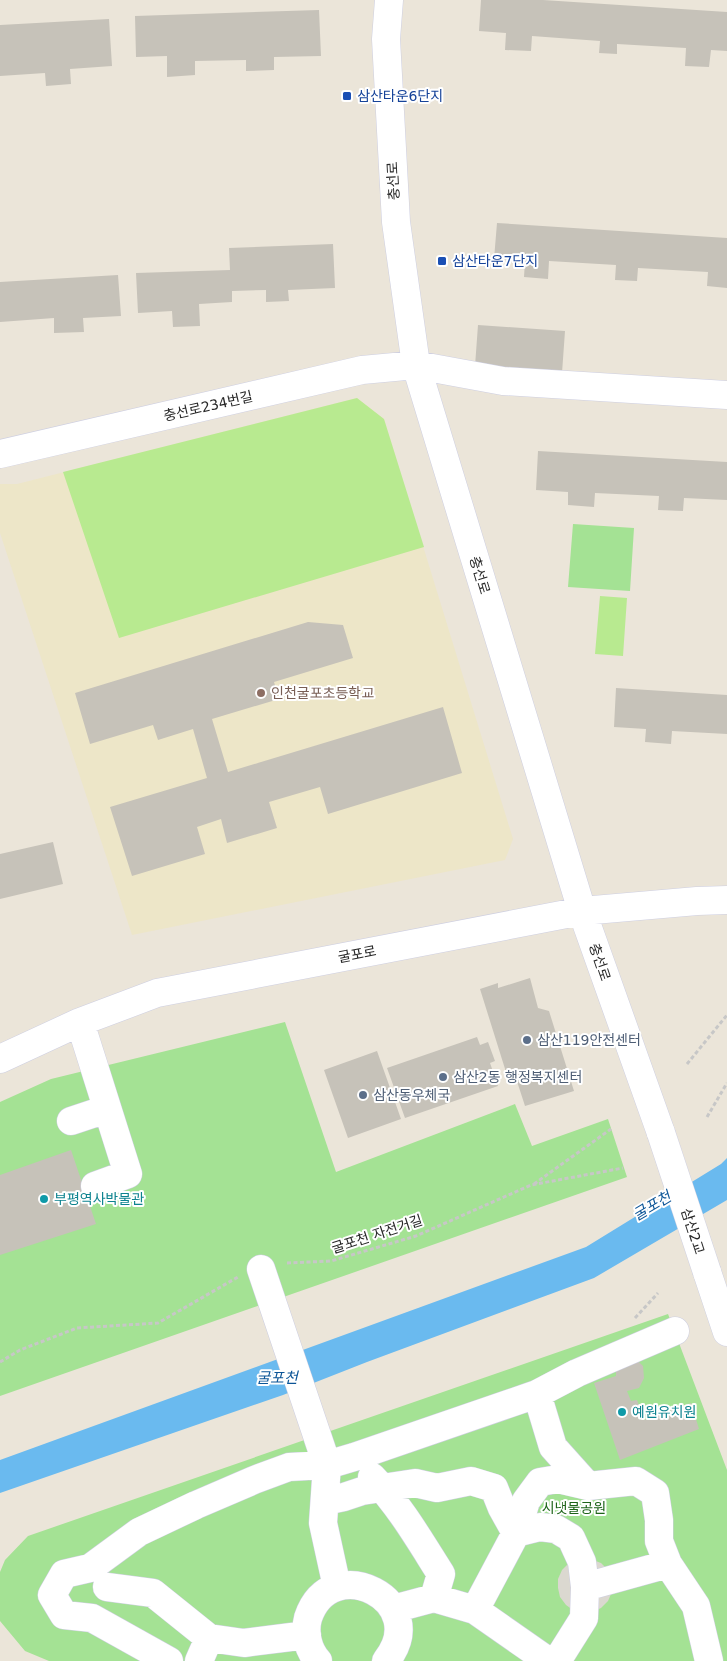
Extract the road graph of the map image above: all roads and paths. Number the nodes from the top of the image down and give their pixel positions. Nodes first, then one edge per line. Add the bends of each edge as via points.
1 (389, 0) edge
2 (416, 365) junction
3 (727, 395) edge
4 (0, 454) edge
5 (727, 900) edge
6 (582, 911) junction
7 (727, 1015) edge
8 (80, 1022) junction
9 (0, 1059) edge
10 (687, 1064) dead end
11 (727, 1083) edge
12 (107, 1109) junction
13 (707, 1117) dead end
14 (71, 1121) dead end
15 (612, 1129) dead end
16 (660, 1133) joint
17 (623, 1168) dead end
18 (531, 1185) junction
19 (94, 1186) dead end
20 (261, 1269) junction
21 (675, 1331) dead end
22 (727, 1332) edge
23 (0, 1362) edge
24 (537, 1394) junction
25 (354, 1457) junction
26 (327, 1466) junction
27 (588, 1486) junction
28 (382, 1487) junction
29 (325, 1501) junction
30 (516, 1533) junction
31 (668, 1564) junction
32 (99, 1577) junction
33 (337, 1587) junction
34 (585, 1587) junction
35 (434, 1598) junction
36 (393, 1609) junction
37 (475, 1610) junction
38 (92, 1618) junction
39 (306, 1635) junction
40 (204, 1650) edge
41 (169, 1661) edge
42 (318, 1661) edge
43 (386, 1661) edge
44 (548, 1661) edge
45 (557, 1661) edge
46 (709, 1661) edge

1 - 2 street, 충선로 via 386,39 396,222
2 - 3 street, 충선로234번길 via 503,381
2 - 4 street, 충선로234번길 via 362,370
2 - 6 street, 충선로
5 - 6 street, 굴포로
6 - 8 street, 굴포로 via 157,993
6 - 16 street, 충선로
7 - 10 path
8 - 9 street, 굴포로
8 - 12 street
11 - 13 path
12 - 14 street
12 - 19 street via 128,1174
15 - 18 path
16 - 22 street, 삼산2교, bridge
17 - 18 path, 굴포천 자전거길
18 - 20 path, 굴포천 자전거길 via 416,1236 331,1261 274,1264
20 - 23 path, 굴포천 자전거길 via 234,1278 158,1323 77,1328 20,1350
20 - 26 street
21 - 24 street
24 - 25 street
24 - 27 street via 552,1447
25 - 26 street
25 - 28 street
26 - 29 street
26 - 32 street via 289,1467 139,1532
27 - 30 street via 558,1479 540,1482 526,1501
27 - 31 street via 636,1481 655,1493 659,1541
28 - 29 street
28 - 30 street via 416,1483 437,1488 471,1481 494,1488
28 - 35 street via 441,1574
29 - 33 street via 323,1523
30 - 34 street via 540,1528 556,1529 570,1538 582,1562
30 - 37 street
31 - 34 street
31 - 46 street via 696,1606
32 - 38 street
32 - 38 street via 64,1574 52,1595 64,1615
32 - 40 street via 153,1593
33 - 36 street via 349,1584 375,1590
33 - 39 street via 313,1606
34 - 45 street via 584,1618
35 - 36 street
35 - 37 street
36 - 43 street via 398,1639
37 - 44 street
38 - 41 street
39 - 40 street
39 - 42 street

